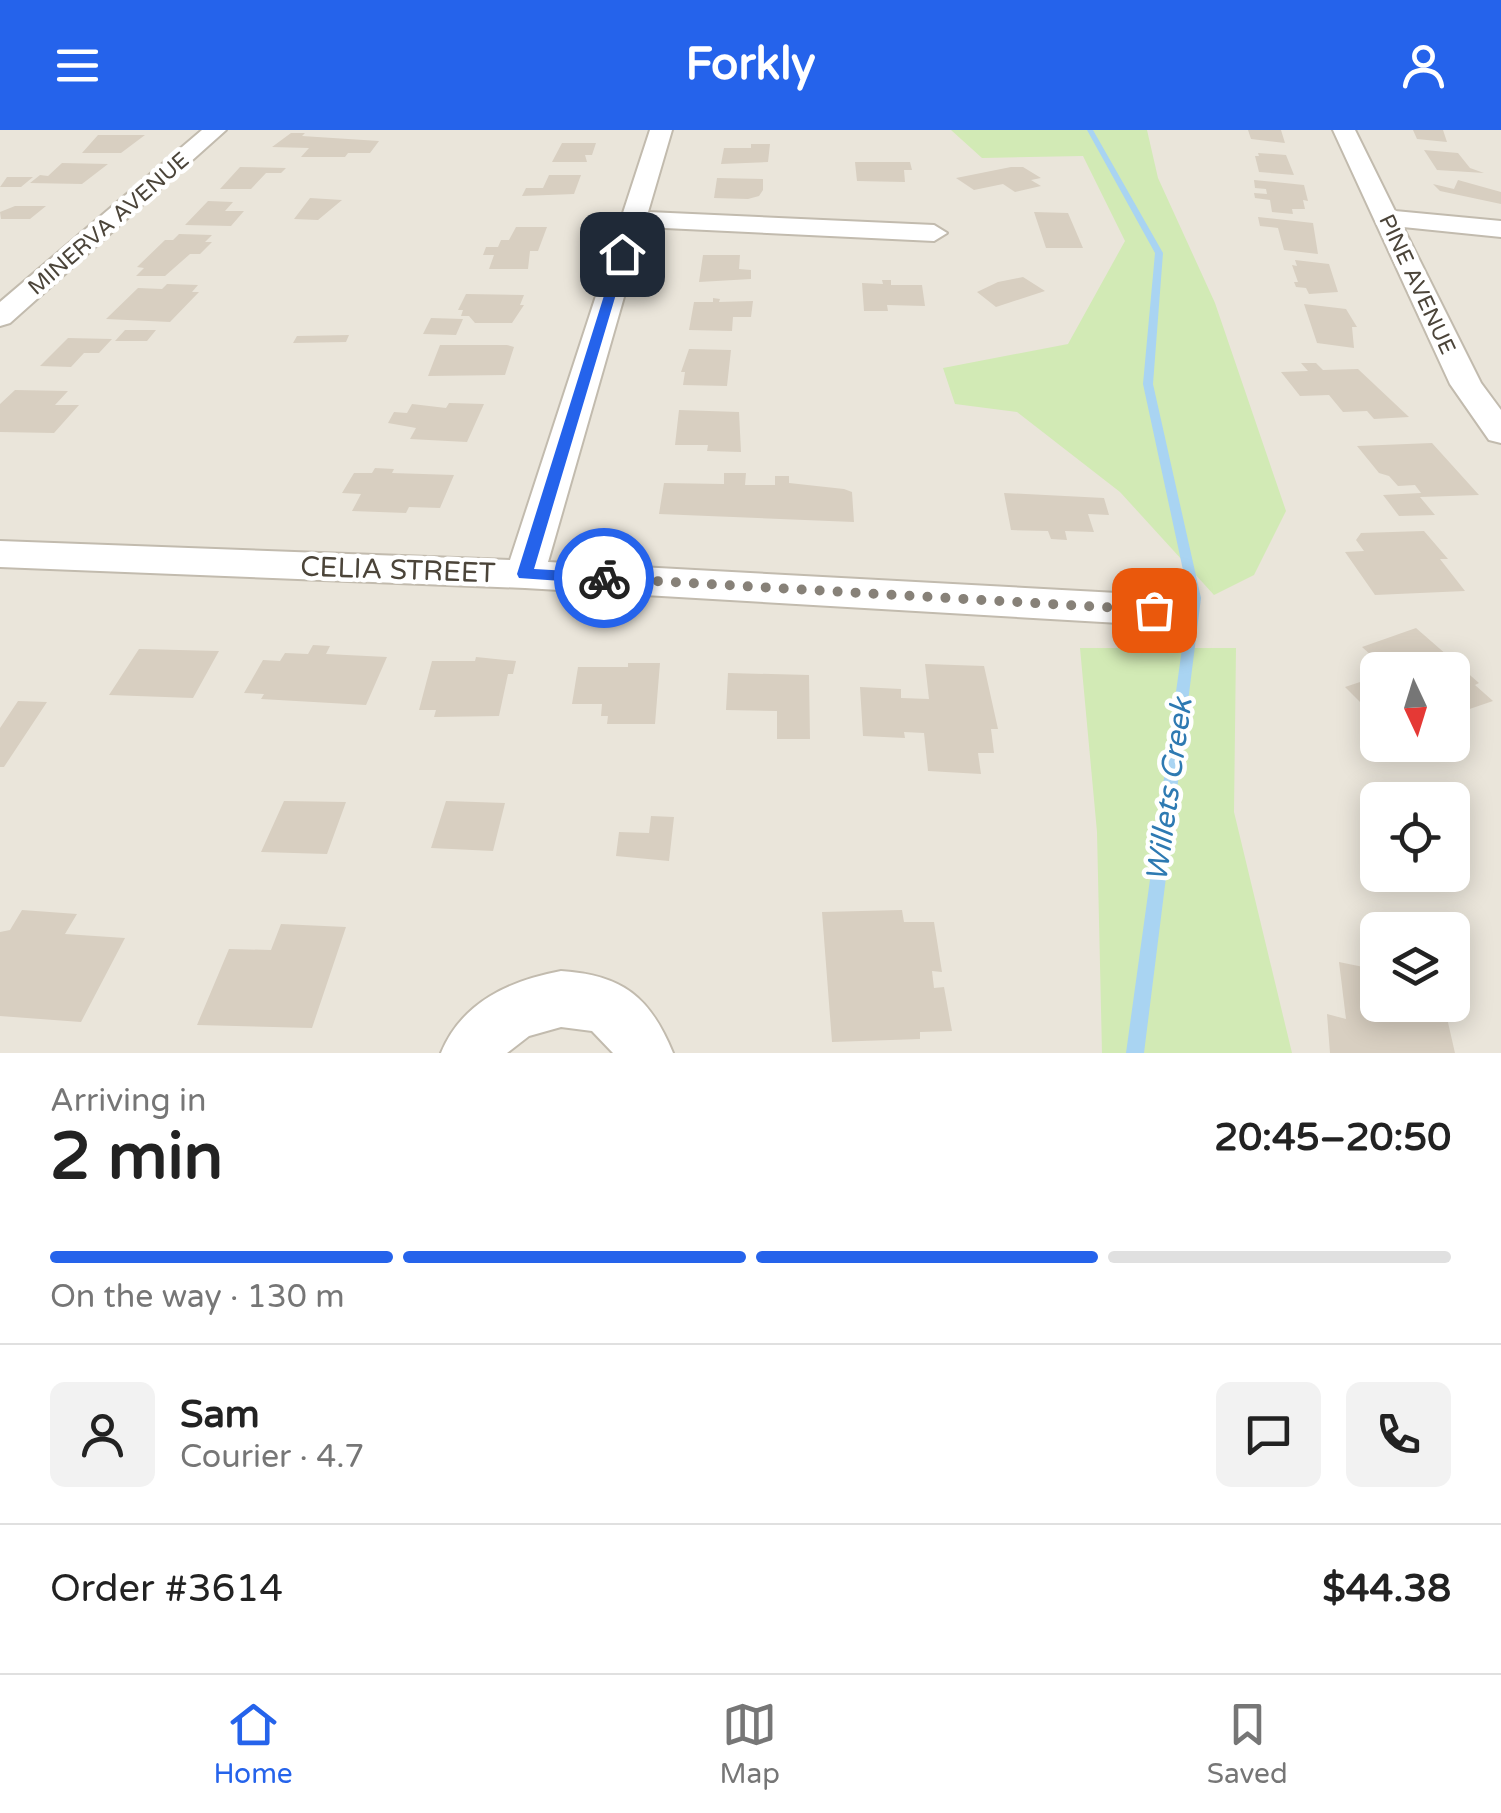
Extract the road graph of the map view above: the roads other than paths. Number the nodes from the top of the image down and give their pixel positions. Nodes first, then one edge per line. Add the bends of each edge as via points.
1 (215, 130) edge
2 (661, 130) edge
3 (1344, 130) edge
4 (1387, 218) junction
5 (633, 219) junction
6 (1501, 230) edge
7 (934, 232) dead end
8 (0, 317) edge
9 (1501, 433) edge
10 (0, 554) edge
11 (525, 574) junction
12 (1154, 610) dead end
13 (470, 1053) edge
14 (644, 1053) edge

1 - 8 street, MINERVA AVENUE
2 - 5 street
3 - 4 street, PINE AVENUE
4 - 6 street
4 - 9 street, PINE AVENUE via 1466,384
5 - 7 street
5 - 11 street
10 - 11 street, CELIA STREET
11 - 12 street, CELIA STREET
13 - 14 street via 508,1014 544,999 581,998 614,1012

